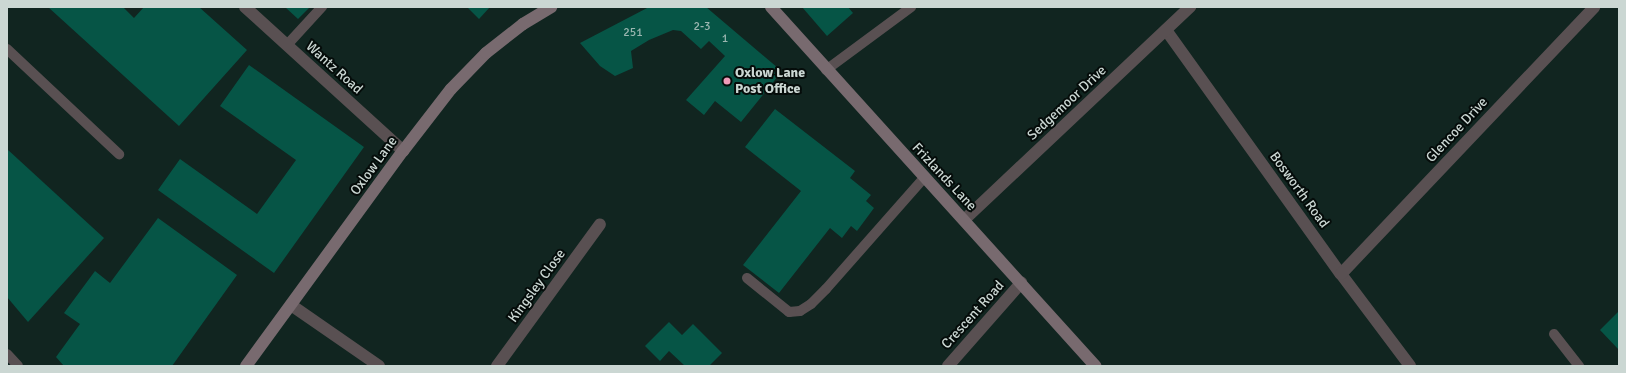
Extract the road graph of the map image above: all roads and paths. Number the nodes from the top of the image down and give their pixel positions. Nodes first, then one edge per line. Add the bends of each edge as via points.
1 (245, 7) edge
2 (322, 7) edge
3 (551, 7) edge
4 (771, 7) edge
5 (911, 7) edge
6 (1190, 7) edge
7 (1594, 7) edge
8 (1166, 30) junction
9 (287, 45) junction
10 (7, 49) edge
11 (826, 70) junction
12 (403, 151) junction
13 (119, 154) dead end
14 (924, 178) junction
15 (964, 220) junction
16 (600, 224) dead end
17 (1341, 274) junction
18 (747, 278) dead end
19 (1021, 283) junction
20 (291, 305) junction
21 (1554, 334) dead end
22 (7, 354) edge
23 (18, 366) edge
24 (246, 366) edge
25 (378, 366) edge
26 (498, 366) edge
27 (948, 366) edge
28 (1095, 366) edge
29 (1410, 366) edge
30 (1579, 366) edge

1 - 9 street, Wantz Road
2 - 9 lane
3 - 12 street, Oxlow Lane via 523,24 486,53 451,90
4 - 11 street, Frizlands Lane
5 - 11 lane
6 - 8 street, Sedgemoor Drive
7 - 17 street, Glencoe Drive
8 - 15 street, Sedgemoor Drive
8 - 17 street, Bosworth Road
9 - 12 street, Wantz Road
10 - 13 lane
11 - 14 street, Frizlands Lane
12 - 20 street, Oxlow Lane
14 - 15 street, Frizlands Lane
14 - 18 lane via 826,289 800,311 789,312
15 - 19 street, Frizlands Lane
16 - 26 street, Kingsley Close
17 - 29 street, Bosworth Road
19 - 27 street, Crescent Road
19 - 28 street, Frizlands Lane
20 - 24 street, Oxlow Lane
20 - 25 street
21 - 30 lane
22 - 23 lane

